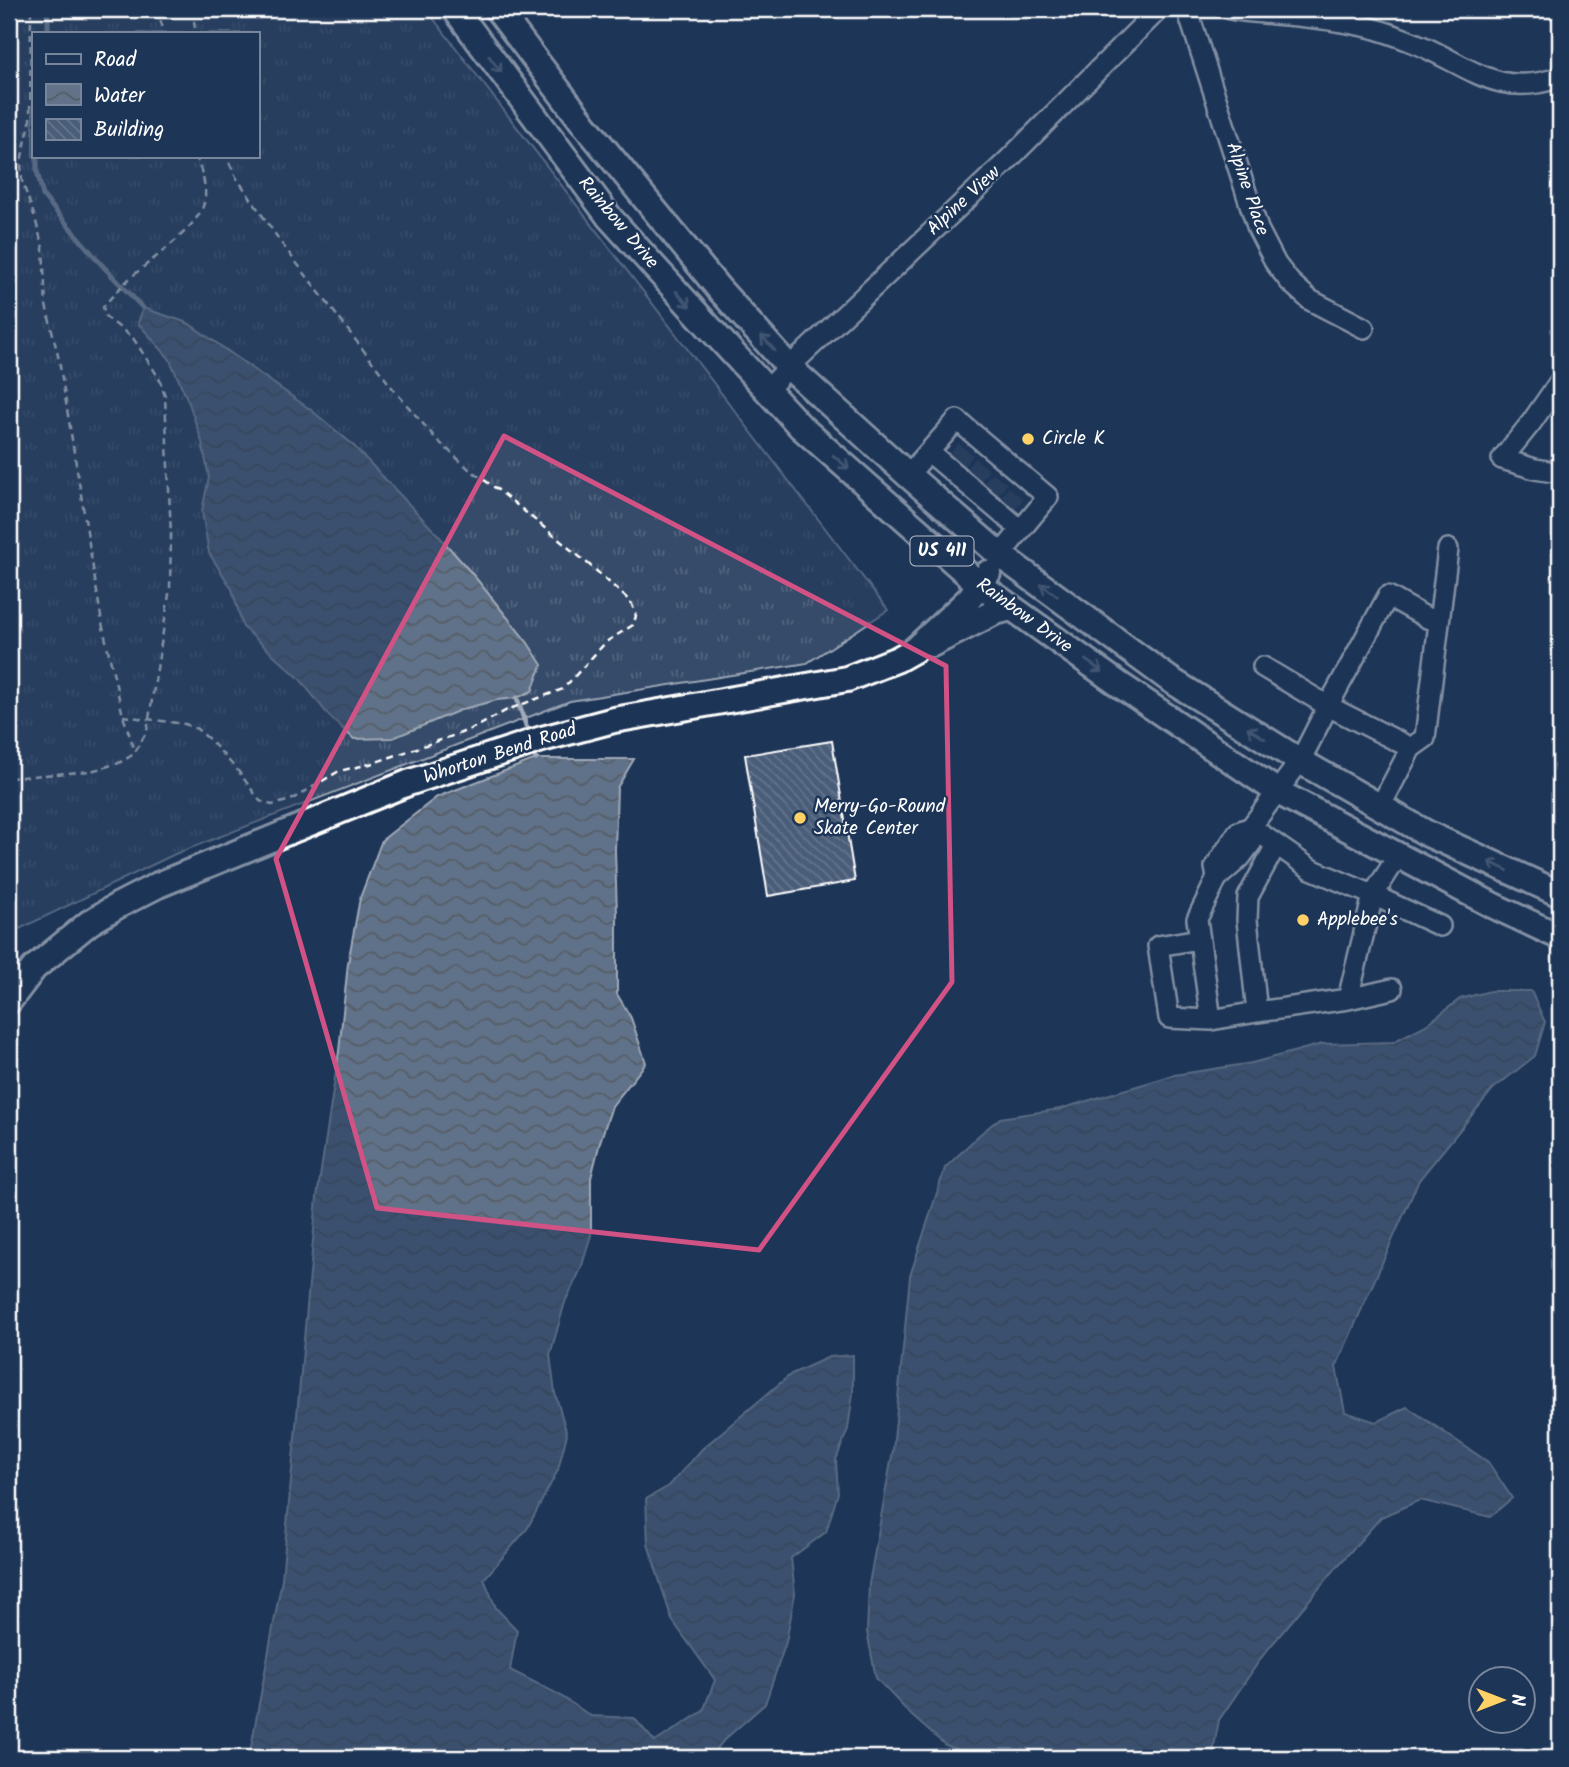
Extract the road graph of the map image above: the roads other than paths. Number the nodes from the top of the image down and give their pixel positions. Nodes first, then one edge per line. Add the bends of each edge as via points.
1 (455, 9) edge
2 (497, 9) edge
3 (1159, 9) edge
4 (1187, 9) edge
5 (1230, 9) edge
6 (1560, 77) edge
7 (1363, 328) dead end
8 (789, 367) junction
9 (1560, 382) edge
10 (767, 390) junction
11 (929, 452) junction
12 (962, 455) junction
13 (978, 469) junction
14 (1560, 473) edge
15 (908, 475) junction
16 (996, 484) junction
17 (1012, 498) junction
18 (1020, 529) junction
19 (1448, 549) dead end
20 (1000, 555) junction
21 (980, 586) junction
22 (1011, 608) junction
23 (1440, 621) junction
24 (914, 650) junction
25 (1263, 667) dead end
26 (1328, 706) junction
27 (1411, 748) junction
28 (1300, 761) junction
29 (1278, 792) junction
30 (1380, 807) junction
31 (1251, 827) junction
32 (1276, 845) junction
33 (1398, 856) junction
34 (1560, 894) edge
35 (1373, 895) junction
36 (1440, 926) dead end
37 (1560, 937) edge
38 (1199, 939) junction
39 (1392, 989) dead end
40 (1348, 999) junction
41 (9, 1002) edge
42 (1256, 1012) junction
43 (1211, 1020) junction

1 -> 10 main road, Rainbow Drive / US 411 via 610,218
8 -> 2 main road, Rainbow Drive / US 411 via 584,124
3 - 8 street, Alpine View via 1006,162
4 - 7 street, Alpine Place via 1258,229 1276,264 1310,300
5 - 6 street via 1361,25 1509,85
8 - 10 street, Alpine View
8 - 15 main road, Rainbow Drive / US 411
9 - 14 street via 1502,459
10 -> 21 main road, Rainbow Drive / US 411 via 801,427
11 - 12 street
11 - 12 street via 957,420
11 - 15 street
12 - 13 street
12 - 13 street
13 - 16 street
13 - 16 street
15 - 20 main road, Rainbow Drive / US 411
16 - 17 street
16 - 17 street
17 - 18 street
17 - 18 street via 1048,497
18 - 20 street
19 - 23 street
20 - 21 main road, Whorton Bend Road
28 -> 20 main road, Rainbow Drive / US 411 via 1169,679
21 - 22 main road, Rainbow Drive / US 411
21 - 24 main road, Whorton Bend Road
22 - 24 main road
22 -> 29 main road, Rainbow Drive / US 411
23 - 26 street via 1388,596
23 - 27 street via 1425,738
24 - 41 main road, Whorton Bend Road via 847,679 614,720 408,783 183,874 117,906 34,968
25 - 26 street
26 - 27 street
26 - 28 street
27 - 30 street
28 - 29 street
28 - 30 main road, Rainbow Drive / US 411
29 - 31 street
29 - 33 main road, Rainbow Drive / US 411
34 -> 30 main road, Rainbow Drive / US 411
31 - 32 street
31 - 38 street via 1238,832 1214,867 1217,878 1197,919
32 - 35 street via 1311,869
32 - 42 street via 1248,897
33 - 35 street
33 - 37 main road, Rainbow Drive / US 411
35 - 36 street
35 - 40 street
38 - 43 street
38 - 43 street via 1158,946 1168,1018
39 - 40 street
40 - 42 street
42 - 43 street

